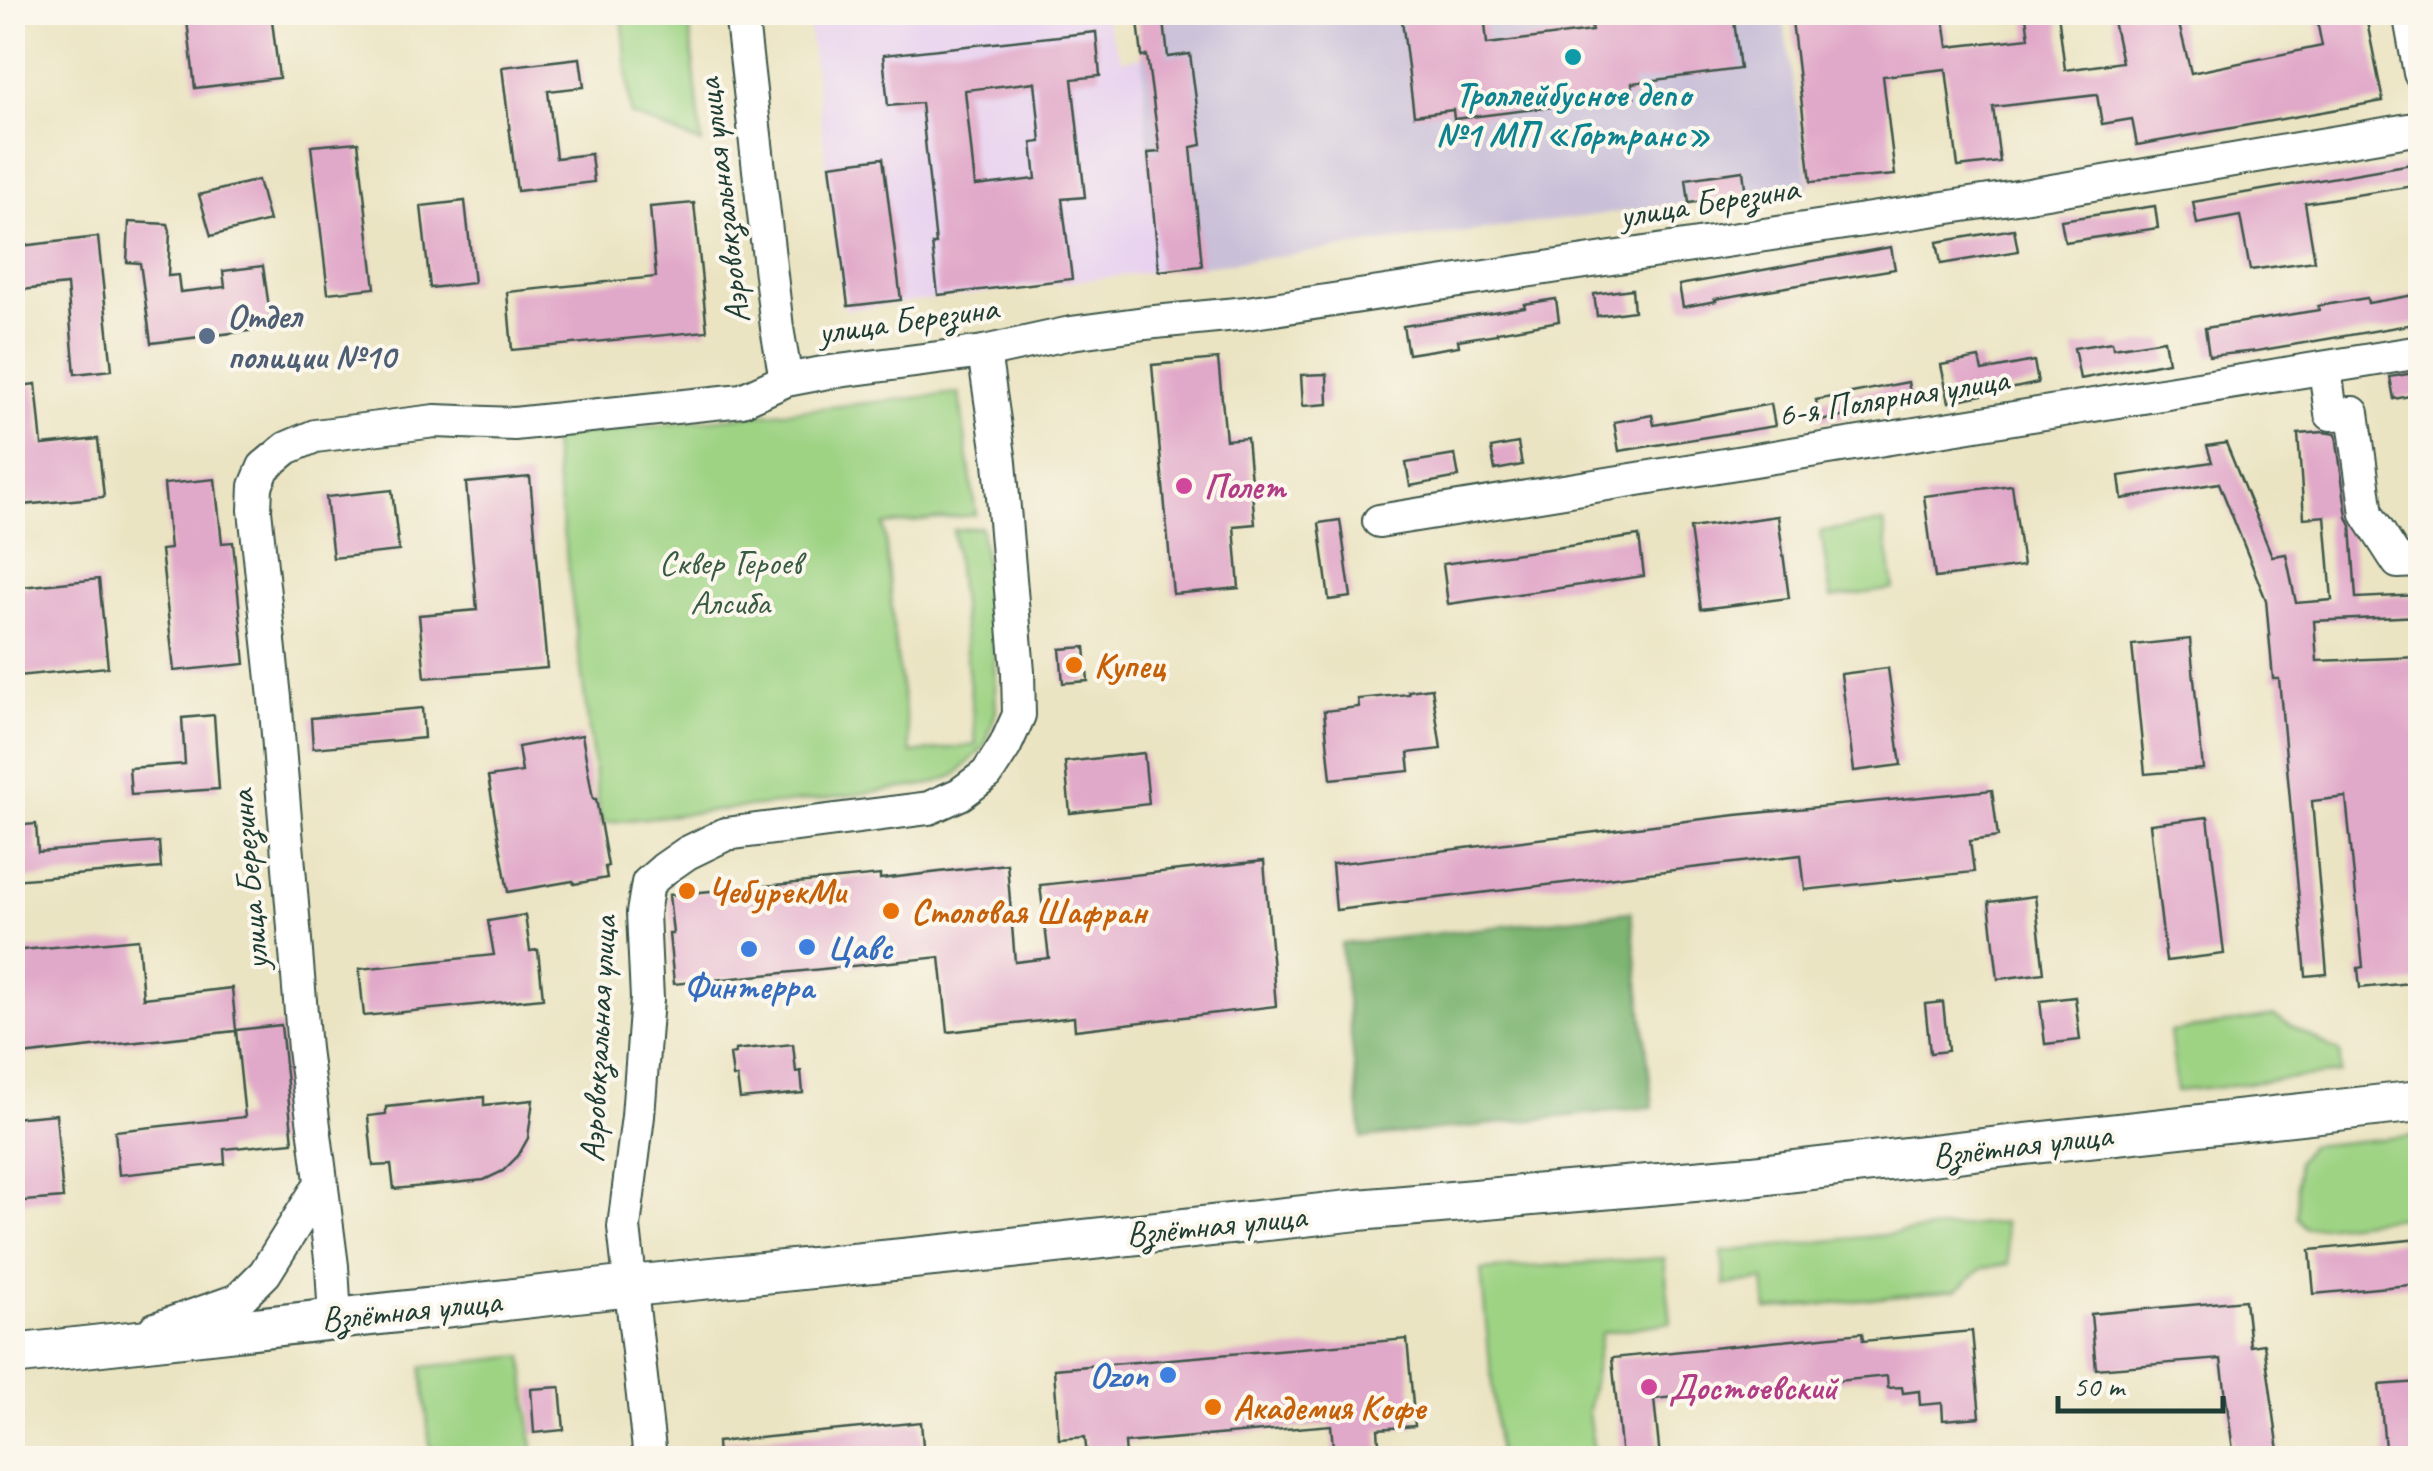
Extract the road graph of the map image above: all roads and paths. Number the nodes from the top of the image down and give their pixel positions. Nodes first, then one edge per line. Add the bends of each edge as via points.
1 (741, 12) edge
2 (2409, 12) edge
3 (2420, 73) edge
4 (2420, 128) edge
5 (984, 352) junction
6 (2420, 352) edge
7 (2325, 368) junction
8 (786, 380) junction
9 (1379, 521) dead end
10 (2420, 560) edge
11 (2420, 1101) edge
12 (320, 1185) junction
13 (631, 1286) junction
14 (335, 1319) junction
15 (105, 1346) junction
16 (12, 1355) edge
17 (650, 1458) edge

1 - 8 street, Аэровокзальная улица
2 - 3 street
4 - 5 street, улица Березина via 2023,196
5 - 8 street, улица Березина
5 - 13 street, Аэровокзальная улица via 1011,570 1019,715 986,774 960,794 928,808 726,834 648,883 647,1000 624,1226
6 - 7 street, 6-я Полярная улица
7 - 9 street, 6-я Полярная улица
7 - 10 street via 2331,414 2353,414 2367,514 2398,562
8 - 12 street, улица Березина via 742,400 315,436 264,467 255,510
11 - 13 main road, Взлётная улица via 1752,1176
12 - 14 street, улица Березина
12 - 15 street via 264,1273 238,1300
13 - 14 main road, Взлётная улица
13 - 17 street
14 - 15 main road, Взлётная улица
15 - 16 main road, Взлётная улица

